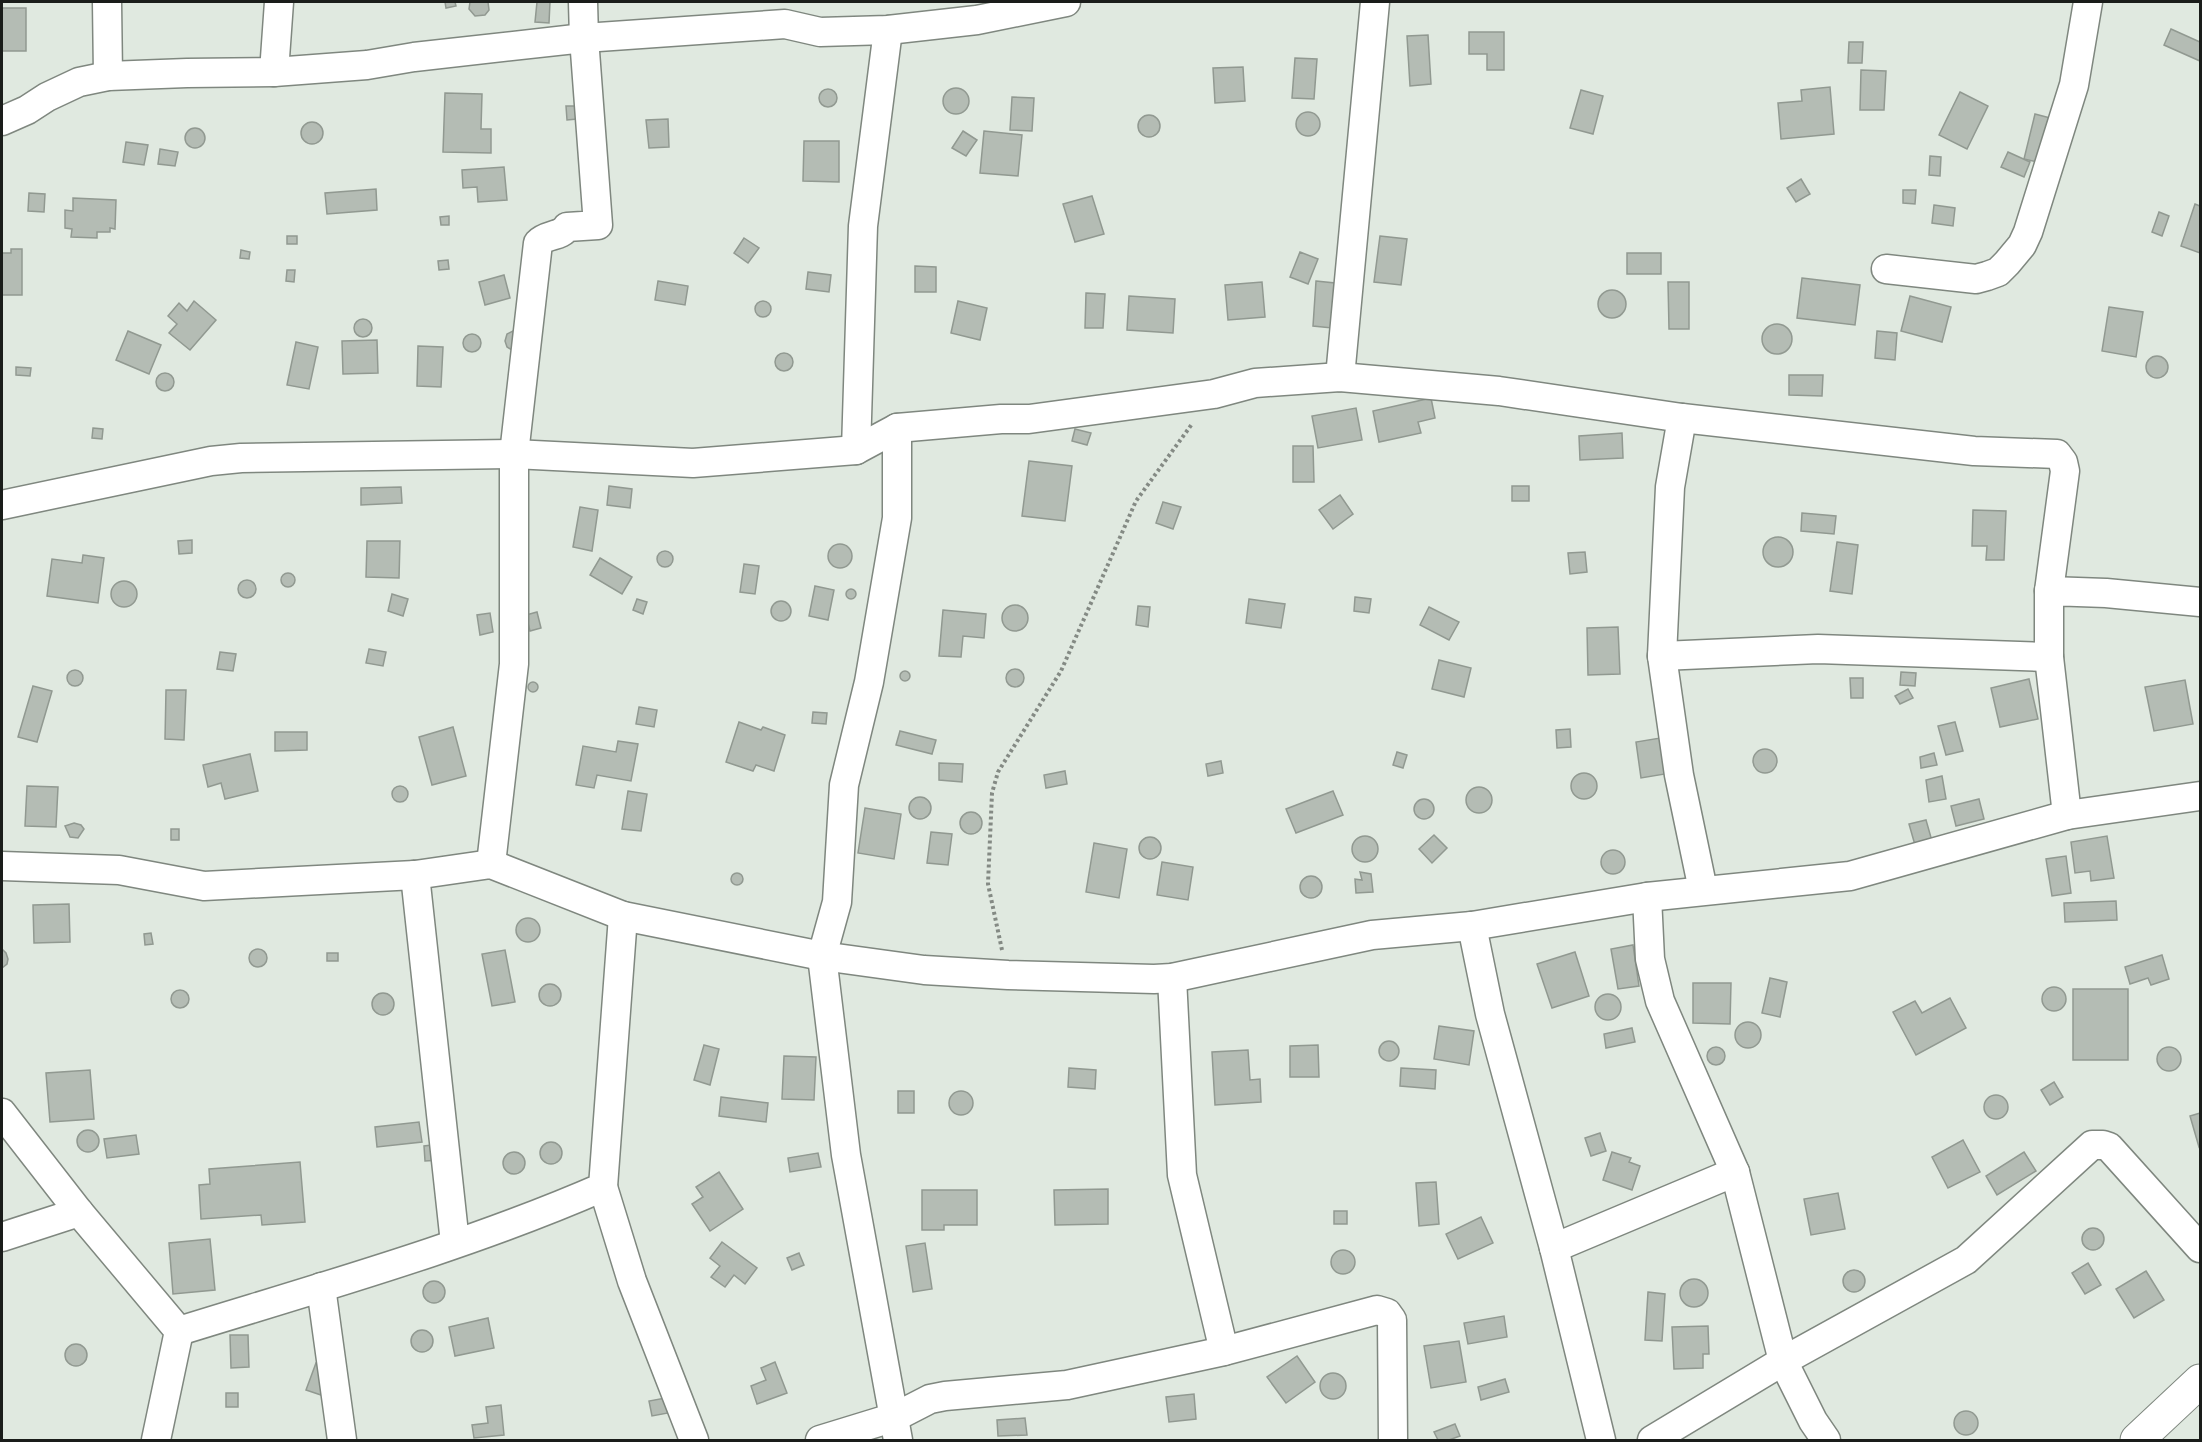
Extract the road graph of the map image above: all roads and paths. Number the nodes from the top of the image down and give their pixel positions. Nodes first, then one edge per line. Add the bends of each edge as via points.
1 (107, 2) edge
2 (279, 2) edge
3 (583, 2) edge
4 (1066, 2) edge
5 (1375, 2) edge
6 (2088, 2) edge
7 (976, 11) edge
8 (784, 13) edge
9 (888, 30) junction
10 (584, 38) junction
11 (274, 72) junction
12 (108, 76) junction
13 (2, 121) edge
14 (1886, 269) dead end
15 (1340, 377) junction
16 (1214, 394) junction
17 (1682, 418) junction
18 (897, 428) junction
19 (856, 450) junction
20 (514, 454) junction
21 (2, 505) edge
22 (2049, 591) junction
23 (2200, 602) edge
24 (1662, 656) junction
25 (2049, 657) junction
26 (2200, 796) edge
27 (2067, 814) junction
28 (491, 864) junction
29 (2, 866) edge
30 (416, 875) junction
31 (1703, 890) junction
32 (1647, 897) junction
33 (622, 916) junction
34 (1472, 926) junction
35 (822, 956) junction
36 (1008, 975) junction
37 (1172, 978) junction
38 (2, 1113) edge
39 (1735, 1172) junction
40 (603, 1187) junction
41 (79, 1212) junction
42 (2, 1237) edge
43 (455, 1243) junction
44 (1554, 1248) junction
45 (2200, 1248) edge
46 (321, 1287) junction
47 (179, 1331) junction
48 (1224, 1351) junction
49 (1783, 1361) junction
50 (2200, 1381) edge
51 (896, 1429) edge
52 (156, 1440) edge
53 (342, 1440) edge
54 (694, 1440) edge
55 (820, 1440) edge
56 (1393, 1440) edge
57 (1601, 1440) edge
58 (1652, 1440) edge
59 (1826, 1440) edge
60 (2137, 1440) edge

1 - 12 street
2 - 11 street
3 - 10 street
4 - 7 street
5 - 15 street
6 - 14 street via 2074,85 2022,245 1998,272 1976,279
7 - 9 street
8 - 9 street via 820,32
8 - 10 street
9 - 19 street via 863,226
10 - 11 street via 367,65
10 - 20 street via 598,225 567,227 538,243
11 - 12 street
12 - 13 street via 79,82
15 - 16 street via 1255,383
15 - 17 street via 1498,392
16 - 18 street via 1029,419
16 - 36 path via 1136,501 1061,670 998,772 992,793 988,884
17 - 22 street via 1974,451 2056,454 2065,471
17 - 24 street via 1670,487
18 - 19 street
18 - 35 street via 897,518 869,682 844,785 837,902
19 - 20 street via 693,463
20 - 21 street via 241,458
20 - 28 street via 514,664
22 - 23 street
22 - 25 street
24 - 25 street via 1818,649
24 - 31 street via 1679,775
25 - 27 street
26 - 27 street
27 - 31 street via 1850,876
28 - 30 street
28 - 33 street
29 - 30 street via 119,870 204,886
30 - 43 street
31 - 32 street
32 - 34 street
32 - 39 street via 1650,959 1660,1001
33 - 35 street
33 - 40 street
34 - 37 street via 1372,935
34 - 44 street via 1490,1014
35 - 36 street via 924,970
35 - 51 street via 846,1155
36 - 37 street
37 - 48 street via 1182,1175
38 - 41 street
39 - 44 street
39 - 49 street
40 - 43 street
40 - 54 street via 632,1281
41 - 42 street
41 - 47 street
43 - 46 street
44 - 57 street
45 - 49 street via 2109,1147 2092,1145 1966,1260
46 - 47 street
46 - 53 street
47 - 52 street
48 - 51 street via 1067,1385 930,1399
48 - 56 street via 1377,1310 1387,1312 1392,1320
49 - 58 street
49 - 59 street
50 - 60 street
51 - 55 street

